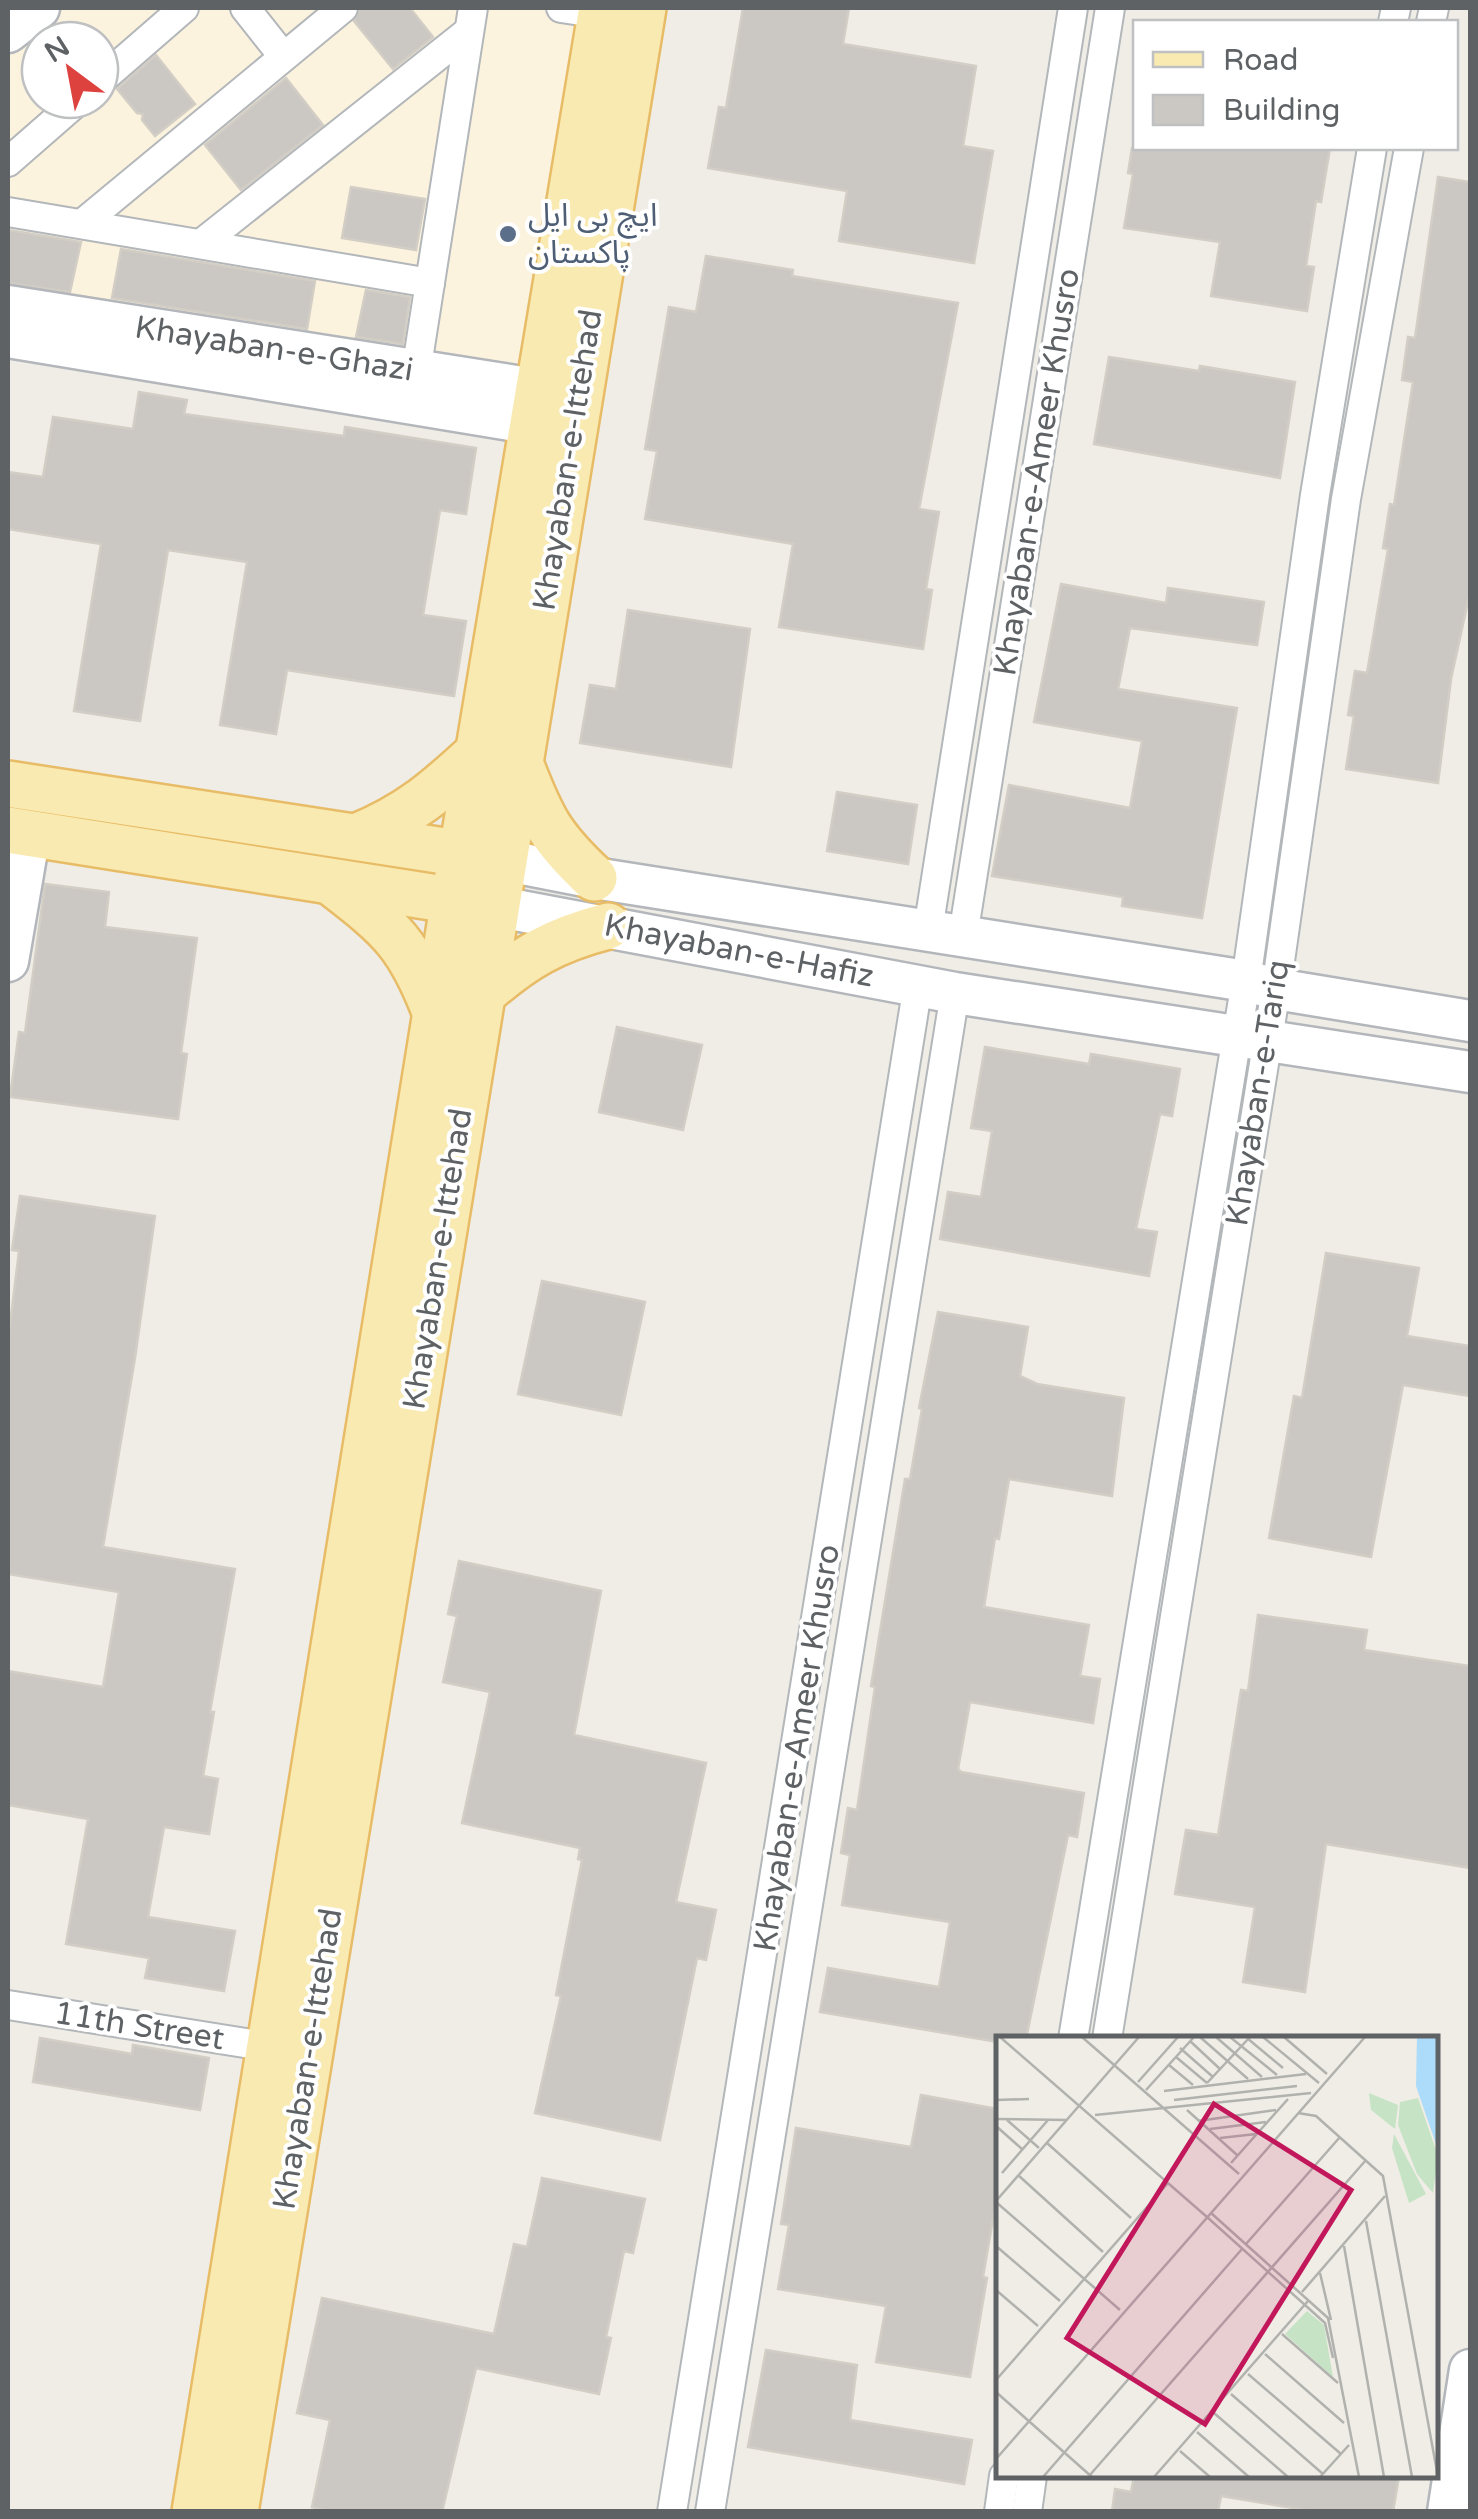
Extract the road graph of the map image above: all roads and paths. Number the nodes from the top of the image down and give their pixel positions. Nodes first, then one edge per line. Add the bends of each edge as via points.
1 (39, 8) edge
2 (184, 8) edge
3 (245, 8) edge
4 (343, 8) edge
5 (1073, 8) edge
6 (1110, 8) edge
7 (602, 9) edge
8 (471, 19) edge
9 (8, 32) edge
10 (283, 56) junction
11 (120, 64) edge
12 (56, 120) edge
13 (1372, 150) edge
14 (1409, 150) edge
15 (8, 162) edge
16 (8, 212) edge
17 (82, 224) junction
18 (202, 243) junction
19 (430, 283) junction
20 (8, 306) edge
21 (1027, 307) junction
22 (1062, 312) junction
23 (8, 337) edge
24 (416, 372) junction
25 (538, 407) junction
26 (1315, 495) junction
27 (1346, 499) junction
28 (1306, 558) junction
29 (1338, 558) junction
30 (500, 756) junction
31 (8, 784) edge
32 (19, 831) edge
33 (356, 837) junction
34 (483, 857) junction
35 (594, 878) junction
36 (330, 881) junction
37 (474, 903) junction
38 (608, 926) junction
39 (946, 933) junction
40 (8, 961) edge
41 (1261, 985) junction
42 (937, 989) junction
43 (481, 995) junction
44 (436, 1014) junction
45 (1470, 1021) edge
46 (1250, 1038) junction
47 (1470, 1072) edge
48 (1117, 1763) junction
49 (1152, 1766) junction
50 (1145, 1814) junction
51 (1108, 1816) junction
52 (8, 2005) edge
53 (1073, 2036) edge
54 (1108, 2036) edge
55 (270, 2047) junction
56 (747, 2055) junction
57 (786, 2058) junction
58 (739, 2102) junction
59 (777, 2108) junction
60 (1470, 2370) edge
61 (1004, 2479) edge
62 (1032, 2479) edge
63 (195, 2512) edge
64 (235, 2512) edge
65 (672, 2512) edge
66 (710, 2512) edge
67 (999, 2512) edge
68 (1026, 2512) edge
69 (1448, 2512) edge

1 - 9 street
2 - 11 street
3 - 10 street
4 - 10 street
5 - 21 street, Khayaban-e-Ameer Khusro
6 - 22 street, Khayaban-e-Ameer Khusro
7 - 25 main road, Khayaban-e-Ittehad
7 - 30 main road, Khayaban-e-Ittehad
8 - 18 street
8 - 19 street
10 - 17 street
12 - 15 street
13 - 26 street, Khayaban-e-Tariq
14 - 27 street, Khayaban-e-Tariq
16 - 17 street
17 - 18 street
18 - 19 street
19 - 24 street
20 - 24 street, Khayaban-e-Ghazi
21 - 22 street
21 - 39 street, Khayaban-e-Ameer Khusro
22 - 39 street, Khayaban-e-Ameer Khusro
23 - 25 street, Khayaban-e-Ghazi
24 - 25 street, Khayaban-e-Ghazi
25 - 30 main road, Khayaban-e-Ittehad
26 - 27 street via 1330,506
26 - 28 street, Khayaban-e-Tariq
27 - 29 street, Khayaban-e-Tariq
28 - 29 street via 1322,545
28 - 41 street, Khayaban-e-Tariq
29 - 41 street, Khayaban-e-Tariq
30 - 33 main road via 394,822
30 - 34 main road, Khayaban-e-Ittehad
30 - 35 main road via 554,838
31 - 33 main road, Khayaban-e-Hafiz
32 - 36 main road, Khayaban-e-Hafiz
32 - 40 street
33 - 34 main road, Khayaban-e-Hafiz
34 - 35 street, Khayaban-e-Hafiz
34 - 37 main road, Khayaban-e-Ittehad
35 - 39 street, Khayaban-e-Hafiz
36 - 37 main road, Khayaban-e-Hafiz
36 - 44 main road via 401,942
37 - 38 street, Khayaban-e-Hafiz
37 - 43 main road, Khayaban-e-Ittehad
37 - 44 main road, Khayaban-e-Ittehad
38 - 42 street, Khayaban-e-Hafiz
38 - 43 main road via 537,950
39 - 41 street, Khayaban-e-Hafiz
41 - 45 street, Khayaban-e-Hafiz
41 - 46 street, Khayaban-e-Tariq
42 - 46 street, Khayaban-e-Hafiz
42 - 56 street, Khayaban-e-Ameer Khusro
42 - 57 street, Khayaban-e-Ameer Khusro
43 - 64 main road, Khayaban-e-Ittehad
44 - 55 main road, Khayaban-e-Ittehad
46 - 47 street, Khayaban-e-Hafiz
46 - 48 street, Khayaban-e-Tariq
46 - 49 street, Khayaban-e-Tariq
48 - 49 street via 1130,1776
48 - 51 street, Khayaban-e-Tariq
49 - 50 street, Khayaban-e-Tariq
50 - 51 street via 1126,1802
50 - 54 street, Khayaban-e-Tariq
51 - 53 street, Khayaban-e-Tariq
52 - 55 street, 11th Street
55 - 63 main road, Khayaban-e-Ittehad
56 - 57 street via 765,2071
56 - 58 street, Khayaban-e-Ameer Khusro
57 - 59 street, Khayaban-e-Ameer Khusro
58 - 59 street via 755,2098
58 - 65 street, Khayaban-e-Ameer Khusro
59 - 66 street, Khayaban-e-Ameer Khusro
60 - 69 street
61 - 67 street
62 - 68 street

